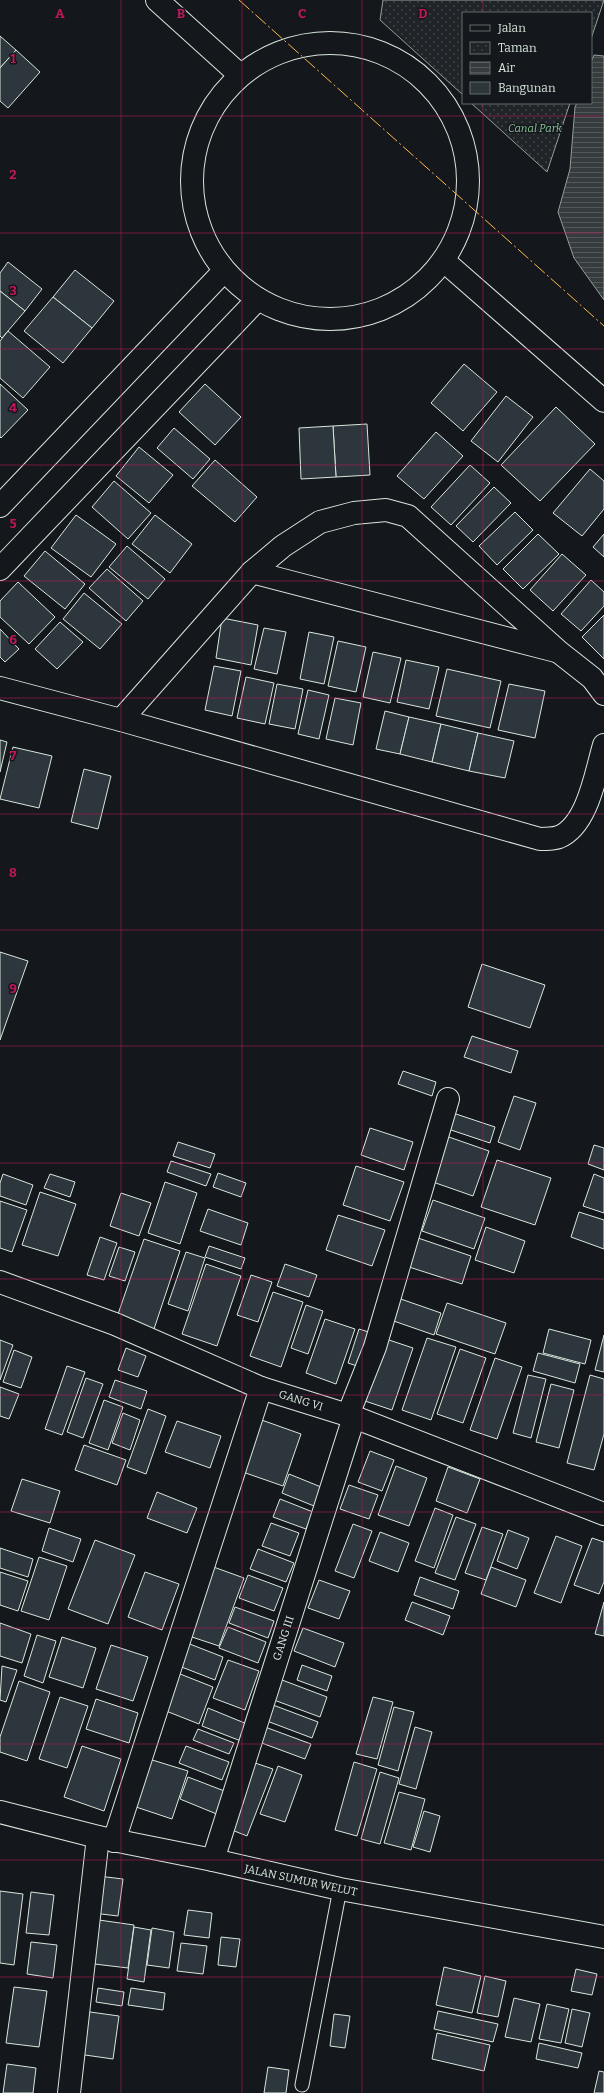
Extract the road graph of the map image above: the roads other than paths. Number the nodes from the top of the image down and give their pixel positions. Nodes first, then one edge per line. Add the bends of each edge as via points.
1 (157, 0) edge
2 (240, 75) junction
3 (444, 261) junction
4 (224, 272) junction
5 (257, 300) junction
6 (604, 401) edge
7 (0, 506) edge
8 (0, 569) edge
9 (252, 572) junction
10 (559, 652) junction
11 (0, 688) edge
12 (604, 694) edge
13 (121, 720) junction
14 (604, 745) edge
15 (448, 1099) dead end
16 (0, 1282) edge
17 (261, 1388) junction
18 (351, 1416) junction
19 (604, 1514) edge
20 (0, 1812) edge
21 (106, 1839) junction
22 (213, 1860) junction
23 (340, 1889) junction
24 (604, 1937) edge
25 (302, 2086) dead end
26 (69, 2093) edge

1 - 2 street
2 - 3 street via 284,51 333,43 382,53 425,80 455,120 469,167 465,216
2 - 4 street via 212,108 194,149 191,192 201,235
3 - 5 street via 406,297 358,317 306,318
3 - 6 street
4 - 5 street
4 - 7 street
5 - 8 street
9 - 10 street
9 - 10 street via 283,546 320,522 354,513 386,510 408,516
9 - 13 street
10 - 12 street via 592,678
11 - 13 street
13 - 14 street via 540,839 558,837 573,827 587,803
15 - 18 street, GANG III via 375,1347
16 - 17 street, GANG VI via 115,1324
17 - 18 street, GANG VI
17 - 21 street
18 - 19 street, GANG VI
18 - 22 street, GANG III
20 - 21 street, JALAN SUMUR WELUT
21 - 22 street, JALAN SUMUR WELUT
21 - 26 street
22 - 23 street, JALAN SUMUR WELUT
23 - 24 street, JALAN SUMUR WELUT
23 - 25 lane

